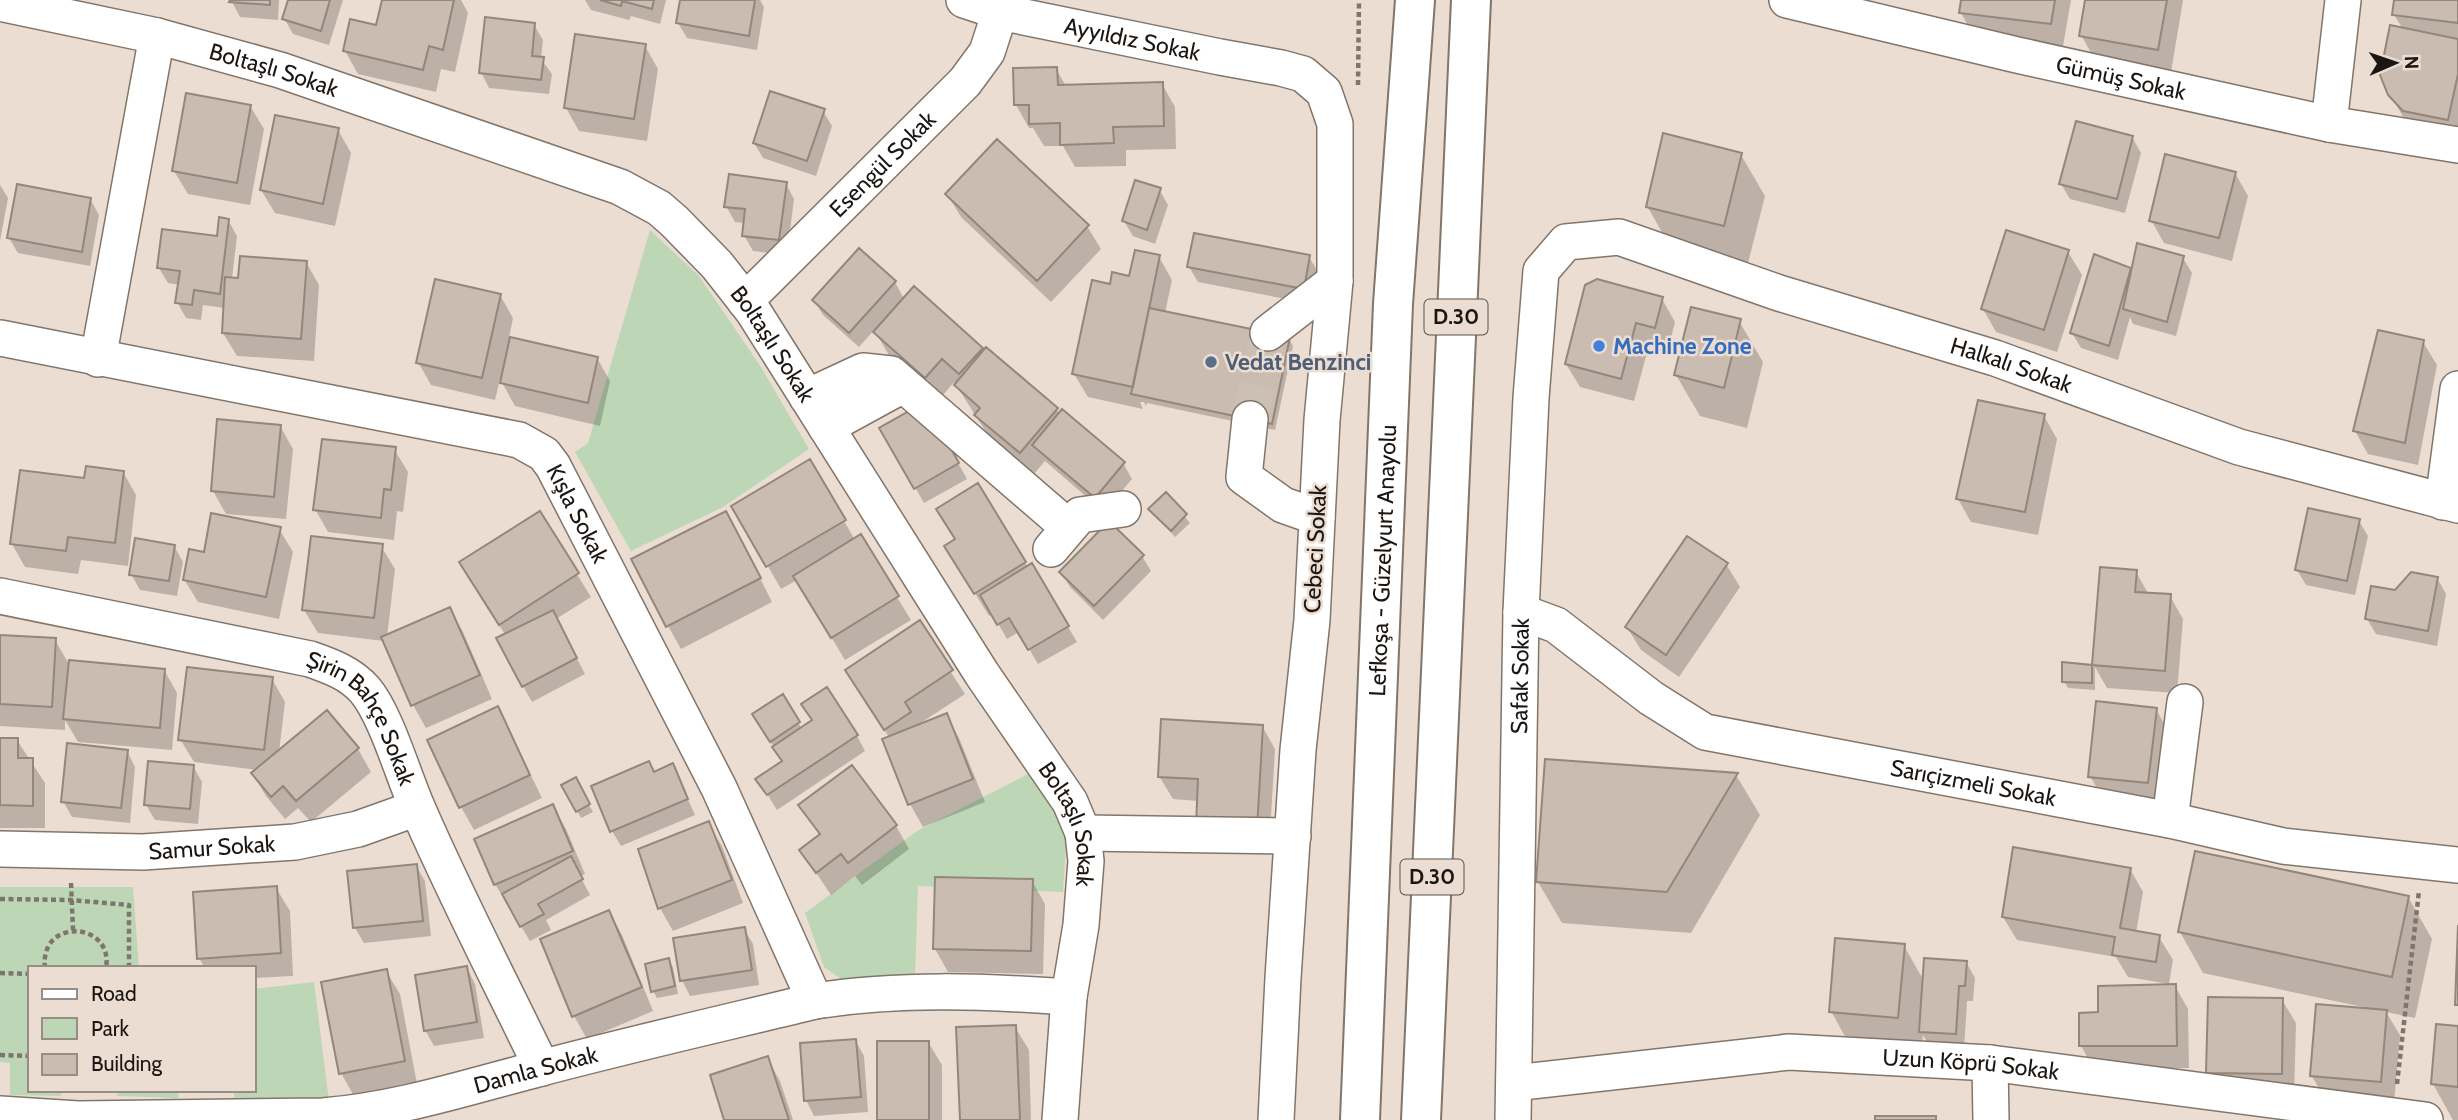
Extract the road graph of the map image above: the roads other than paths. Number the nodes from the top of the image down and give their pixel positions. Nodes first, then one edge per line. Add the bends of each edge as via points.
1 (964, 0) edge
2 (1471, 0) edge
3 (1787, 0) edge
4 (2343, 0) edge
5 (0, 3) edge
6 (1000, 12) junction
7 (1414, 16) edge
8 (158, 36) junction
9 (1220, 57) joint
10 (2329, 124) junction
11 (2458, 145) edge
12 (1566, 242) joint
13 (1335, 281) junction
14 (745, 301) junction
15 (1268, 332) tunnel mouth
16 (0, 338) edge
17 (98, 359) junction
18 (903, 385) junction
19 (2458, 389) edge
20 (807, 397) junction
21 (1250, 419) tunnel mouth
22 (827, 427) junction
23 (2450, 504) edge
24 (1123, 509) dead end
25 (1317, 517) junction
26 (0, 596) edge
27 (1521, 612) junction
28 (2185, 702) dead end
29 (417, 808) junction
30 (2170, 820) junction
31 (1083, 833) junction
32 (1293, 836) junction
33 (0, 849) edge
34 (2458, 865) edge
35 (1069, 997) junction
36 (815, 1001) junction
37 (1990, 1063) junction
38 (542, 1068) junction
39 (1515, 1083) junction
40 (2243, 1108) edge
41 (0, 1114) edge
42 (2409, 1118) edge
43 (78, 1119) edge
44 (1060, 1120) edge
45 (1276, 1120) edge
46 (1360, 1120) edge
47 (1421, 1120) edge
48 (1514, 1120) edge
49 (1992, 1120) edge

1 - 6 street, Ayyıldız Sokak
2 - 47 highway, D.30
3 - 10 street, Gümüş Sokak
4 - 10 street
5 - 8 street, Boltaşlı Sokak
6 - 9 street, Ayyıldız Sokak
6 - 14 street, Esengül Sokak via 987,52 965,82
7 - 46 highway, Lefkoşa - Güzelyurt Anayolu / D.30 via 1393,318
8 - 14 street, Boltaşlı Sokak via 281,70 620,187 674,221
8 - 17 street
9 - 13 street, Cebeci Sokak via 1303,74 1324,92 1335,124
10 - 11 street, Gümüş Sokak
12 - 23 street, Halkalı Sokak via 1619,237 1779,293 1995,358 2239,447
12 - 27 street, Safak Sokak via 1541,271
13 - 15 street
13 - 25 street, Cebeci Sokak
14 - 20 street, Boltaşlı Sokak
16 - 17 street, Kışla Sokak
17 - 36 street, Kışla Sokak via 519,440 544,454 719,788
18 - 20 street via 891,374 863,371
18 - 22 street
18 - 24 street via 1060,538 1080,515
19 - 23 street
20 - 22 street, Boltaşlı Sokak
21 - 25 street via 1244,478 1283,505
22 - 31 street, Boltaşlı Sokak via 982,674 1070,802
25 - 32 street, Cebeci Sokak
26 - 29 street, Şirin Bahçe Sokak via 310,659 350,676 375,706
27 - 30 street, Sarıçizmeli Sokak via 1556,625 1651,698 1705,732
27 - 39 street, Safak Sokak
28 - 30 street
29 - 33 street, Samur Sokak via 358,829 295,842 143,852
29 - 38 street, Şirin Bahçe Sokak
30 - 34 street, Sarıçizmeli Sokak via 2283,846
31 - 32 street
31 - 35 street, Boltaşlı Sokak via 1086,861 1081,925
32 - 45 street, Cebeci Sokak
35 - 36 street, Damla Sokak via 926,991
35 - 44 street, Boltaşlı Sokak
36 - 38 street, Damla Sokak
37 - 39 street, Uzun Köprü Sokak via 1789,1052
37 - 40 street, Uzun Köprü Sokak
37 - 49 street
38 - 43 street, Damla Sokak via 359,1114
39 - 48 street, Safak Sokak
40 - 42 street, Uzun Köprü Sokak
41 - 43 street, Damla Sokak

